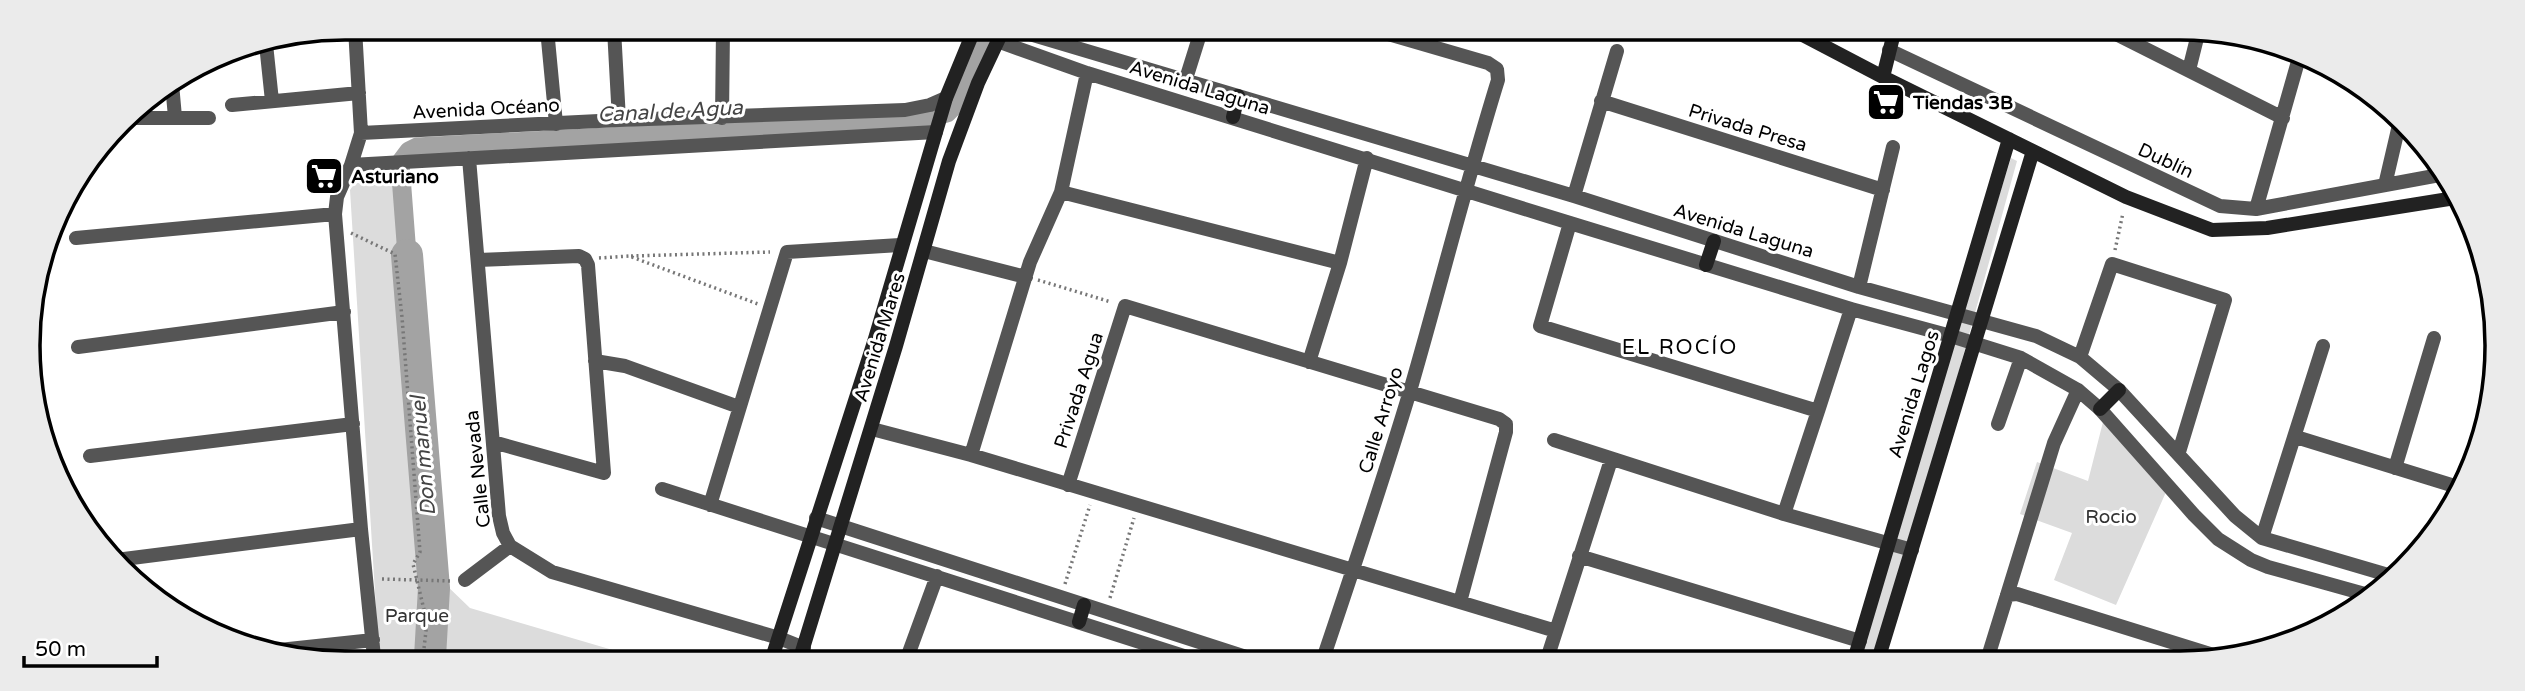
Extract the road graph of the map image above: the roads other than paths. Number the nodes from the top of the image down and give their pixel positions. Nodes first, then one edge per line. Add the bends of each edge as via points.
1 (356, 40) edge
2 (548, 40) edge
3 (615, 40) edge
4 (723, 40) edge
5 (970, 40) edge
6 (998, 40) edge
7 (1011, 40) edge
8 (1048, 40) edge
9 (1198, 40) edge
10 (1408, 40) edge
11 (1813, 40) edge
12 (1892, 40) edge
13 (2128, 40) edge
14 (2196, 41) edge
15 (1889, 50) junction
16 (267, 51) edge
17 (1617, 51) dead end
18 (2297, 64) edge
19 (2189, 70) junction
20 (1087, 74) junction
21 (1883, 77) junction
22 (1185, 82) junction
23 (359, 93) junction
24 (174, 94) edge
25 (1238, 96) junction
26 (946, 98) junction
27 (272, 101) junction
28 (1601, 101) junction
29 (232, 105) dead end
30 (175, 117) junction
31 (1233, 117) junction
32 (142, 118) edge
33 (209, 118) dead end
34 (722, 118) junction
35 (2283, 118) junction
36 (619, 120) junction
37 (556, 124) junction
38 (936, 132) junction
39 (2397, 132) edge
40 (361, 134) junction
41 (2009, 139) junction
42 (1893, 147) dead end
43 (2033, 151) junction
44 (469, 158) junction
45 (1367, 158) junction
46 (351, 165) junction
47 (1472, 165) junction
48 (2433, 176) edge
49 (2385, 185) junction
50 (1465, 190) junction
51 (1883, 190) junction
52 (1061, 192) junction
53 (1574, 196) junction
54 (2447, 199) edge
55 (2256, 209) junction
56 (336, 220) junction
57 (1570, 223) junction
58 (76, 239) dead end
59 (1714, 241) junction
60 (900, 245) junction
61 (924, 251) junction
62 (478, 260) junction
63 (1340, 263) junction
64 (1706, 265) junction
65 (1026, 277) junction
66 (1859, 286) junction
67 (1851, 309) junction
68 (344, 312) junction
69 (1957, 313) junction
70 (1982, 321) junction
71 (1951, 336) junction
72 (2434, 338) dead end
73 (873, 342) junction
74 (1975, 343) junction
75 (896, 346) junction
76 (2323, 346) dead end
77 (78, 347) dead end
78 (2080, 357) junction
79 (2021, 358) junction
80 (595, 361) junction
81 (1309, 362) junction
82 (2078, 390) junction
83 (2119, 390) junction
84 (1410, 391) junction
85 (739, 407) junction
86 (2100, 409) junction
87 (1818, 411) junction
88 (353, 424) junction
89 (1998, 424) dead end
90 (872, 429) junction
91 (2296, 437) junction
92 (1554, 440) dead end
93 (493, 442) junction
94 (2179, 452) junction
95 (90, 456) dead end
96 (971, 456) junction
97 (1611, 460) junction
98 (2395, 468) junction
99 (1068, 485) junction
100 (2451, 485) edge
101 (662, 489) dead end
102 (710, 505) junction
103 (1784, 514) junction
104 (816, 518) junction
105 (842, 526) junction
106 (361, 529) junction
107 (811, 537) junction
108 (2262, 538) junction
109 (837, 544) junction
110 (1887, 544) junction
111 (510, 546) junction
112 (1912, 550) junction
113 (1579, 556) junction
114 (128, 559) edge
115 (1353, 570) junction
116 (2383, 573) edge
117 (937, 576) junction
118 (465, 580) dead end
119 (2359, 592) edge
120 (2007, 595) junction
121 (1460, 602) junction
122 (1084, 604) junction
123 (1079, 622) junction
124 (1556, 631) junction
125 (779, 638) junction
126 (373, 640) junction
127 (1860, 641) junction
128 (303, 648) edge
129 (2197, 650) edge
130 (374, 651) edge
131 (774, 651) edge
132 (799, 651) edge
133 (803, 651) edge
134 (909, 651) edge
135 (1168, 651) edge
136 (1228, 651) edge
137 (1326, 651) edge
138 (1550, 651) edge
139 (1857, 651) edge
140 (1881, 651) edge
141 (1990, 651) edge

1 - 23 street
2 - 37 street
3 - 36 street
4 - 34 street
5 - 26 street, Avenida Mares
6 - 61 street, Avenida Mares via 957,137
7 - 20 street, Avenida Laguna
8 - 22 street, Avenida Laguna
9 - 22 street
10 - 47 street, Calle Arroyo via 1497,69 1498,80
11 - 21 street
12 - 15 street
13 - 19 street
14 - 19 street
15 - 21 street
15 - 55 street, Dublín via 2220,206
16 - 27 street
17 - 28 street
18 - 35 street
19 - 35 street
20 - 31 street, Avenida Laguna
20 - 52 street
21 - 41 street
22 - 25 street, Avenida Laguna
23 - 27 street
23 - 40 street
24 - 30 street
25 - 31 street
25 - 47 street, Avenida Laguna
26 - 34 street, Avenida Océano via 905,110
26 - 38 street, Avenida Mares
27 - 29 street
28 - 51 street, Privada Presa
28 - 53 street
30 - 32 street
30 - 33 street
31 - 45 street, Avenida Laguna
34 - 36 street, Avenida Océano
35 - 55 street
36 - 37 street, Avenida Océano
37 - 40 street, Avenida Océano
38 - 44 street
38 - 60 street, Avenida Mares
39 - 49 street
40 - 46 street
41 - 43 street
41 - 69 street, Avenida Lagos
42 - 51 street
43 - 54 street via 2126,197 2212,230 2267,228
43 - 70 street
44 - 46 street
44 - 62 street, Calle Nevada
45 - 50 street, Avenida Laguna
45 - 63 street
46 - 56 street via 337,197
47 - 50 street, Calle Arroyo
47 - 53 street, Avenida Laguna
48 - 49 street, Dublín
49 - 55 street, Dublín
50 - 57 street, Avenida Laguna
50 - 84 street, Calle Arroyo
51 - 66 street
52 - 63 street
52 - 65 street
53 - 59 street, Avenida Laguna
56 - 58 street
56 - 68 street
57 - 64 street, Avenida Laguna
57 - 87 street via 1540,326
59 - 64 street
59 - 66 street, Avenida Laguna
60 - 73 street, Avenida Mares
60 - 85 street via 786,252
61 - 65 street
61 - 75 street, Avenida Mares
62 - 80 street via 585,259
62 - 93 street, Calle Nevada
63 - 81 street
64 - 67 street, Avenida Laguna
65 - 96 street
66 - 69 street, Avenida Laguna
67 - 71 street, Avenida Laguna
67 - 87 street
68 - 77 street
68 - 88 street
69 - 70 street, Avenida Laguna
69 - 71 street, Avenida Lagos
70 - 74 street
70 - 78 street, Avenida Laguna via 2036,336
71 - 74 street, Avenida Laguna
71 - 110 street, Avenida Lagos
72 - 98 street
73 - 75 street
73 - 104 street, Avenida Mares
74 - 79 street, Avenida Laguna
74 - 112 street
75 - 90 street, Avenida Mares
76 - 91 street
78 - 83 street, Avenida Laguna
78 - 94 street via 2112,264 2225,300
79 - 82 street, Avenida Laguna
79 - 89 street
80 - 85 street via 625,366
80 - 93 street via 604,473
81 - 84 street
81 - 99 street, Privada Agua via 1125,306
82 - 86 street, Avenida Laguna
82 - 120 street via 2054,443
83 - 86 street
83 - 94 street, Avenida Laguna
84 - 115 street, Calle Arroyo
84 - 121 street via 1506,424
85 - 102 street
86 - 119 street, Avenida Laguna via 2218,539 2268,567
87 - 103 street
88 - 95 street
88 - 106 street
90 - 96 street
90 - 105 street, Avenida Mares
91 - 98 street
91 - 108 street
92 - 97 street
93 - 111 street, Calle Nevada via 499,516
94 - 108 street, Avenida Laguna via 2235,516
96 - 99 street
97 - 103 street
97 - 113 street
98 - 100 street
99 - 115 street
101 - 102 street
102 - 107 street
103 - 110 street
104 - 105 street
104 - 107 street, Avenida Mares
105 - 109 street, Avenida Mares
105 - 122 street
106 - 114 street
106 - 126 street
107 - 109 street
107 - 125 street, Avenida Mares
108 - 116 street, Avenida Laguna
109 - 117 street
109 - 133 street, Avenida Mares
110 - 112 street
110 - 127 street, Avenida Lagos
111 - 118 street
111 - 125 street, Calle Nevada via 552,572
112 - 140 street
113 - 124 street
113 - 127 street
115 - 121 street
115 - 137 street, Calle Arroyo
117 - 123 street
117 - 134 street
120 - 129 street via 2017,594
120 - 141 street
121 - 124 street
122 - 123 street
122 - 136 street
123 - 135 street
124 - 138 street
125 - 131 street, Avenida Mares
125 - 132 street, Calle Nevada
126 - 128 street
126 - 130 street
127 - 139 street, Avenida Lagos

